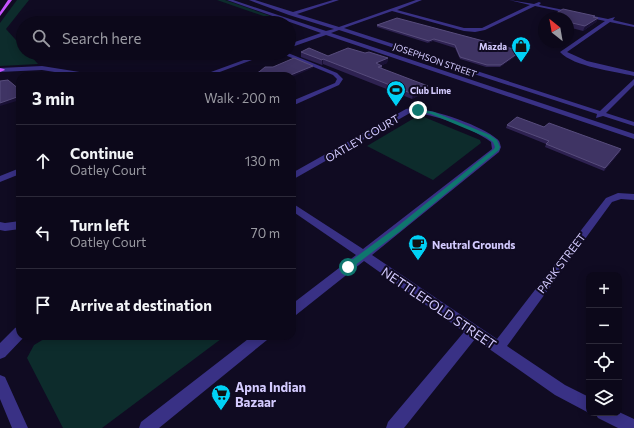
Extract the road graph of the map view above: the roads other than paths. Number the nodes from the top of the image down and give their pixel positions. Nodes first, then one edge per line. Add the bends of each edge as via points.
1 (10, 0) edge
2 (229, 0) edge
3 (256, 0) edge
4 (337, 0) edge
5 (420, 0) edge
6 (511, 0) edge
7 (524, 0) edge
8 (539, 3) junction
9 (243, 5) junction
10 (533, 5) junction
11 (393, 10) junction
12 (292, 14) junction
13 (0, 15) edge
14 (277, 16) edge
15 (284, 16) edge
16 (611, 19) junction
17 (296, 23) edge
18 (634, 23) edge
19 (634, 26) edge
20 (338, 29) junction
21 (326, 33) junction
22 (296, 44) edge
23 (400, 49) junction
24 (388, 54) junction
25 (296, 58) edge
26 (248, 60) edge
27 (1, 70) edge
28 (67, 72) edge
29 (214, 72) edge
30 (634, 74) edge
31 (634, 81) edge
32 (296, 102) edge
33 (602, 113) junction
34 (592, 123) junction
35 (634, 124) edge
36 (634, 138) edge
37 (16, 173) edge
38 (296, 176) edge
39 (0, 179) edge
40 (634, 197) edge
41 (296, 209) edge
42 (0, 226) edge
43 (16, 226) edge
44 (363, 255) junction
45 (296, 308) edge
46 (473, 331) junction
47 (16, 336) edge
48 (257, 340) edge
49 (498, 348) junction
50 (0, 353) edge
51 (0, 382) edge
52 (586, 404) edge
53 (610, 416) edge
54 (634, 427) edge
55 (20, 428) edge
56 (147, 428) edge
57 (394, 428) edge

1 - 13 main road
2 - 9 street, JOSEPHSON STREET
3 - 9 street
3 - 12 street, JOSEPHSON STREET
4 - 12 street
5 - 11 street
6 - 10 street
7 - 8 street
8 - 10 street
8 - 16 street
9 - 14 street, JOSEPHSON STREET
10 - 11 street via 483,29 475,30
10 - 16 street
11 - 20 street
12 - 15 street
12 - 20 street, JOSEPHSON STREET
16 - 18 street
16 - 19 street
16 - 30 street via 563,52 574,59
17 - 21 street, JOSEPHSON STREET
20 - 21 street
20 - 23 street, JOSEPHSON STREET
21 - 22 street
21 - 24 street, JOSEPHSON STREET
23 - 24 street
23 - 33 street, JOSEPHSON STREET
24 - 34 street, JOSEPHSON STREET
25 - 32 street via 335,74 340,80 337,84
26 - 29 street
27 - 28 street via 42,68
31 - 33 street
33 - 34 street
33 - 35 street, JOSEPHSON STREET
34 - 36 street, JOSEPHSON STREET
37 - 39 street
38 - 44 street, OATLEY COURT via 409,111 432,113 495,141 496,150
40 - 49 street, PARK STREET via 619,195 609,200
41 - 44 street, NETTLEFOLD STREET
42 - 43 street
44 - 45 street, OATLEY COURT
44 - 46 street, NETTLEFOLD STREET
46 - 49 street, NETTLEFOLD STREET
46 - 57 street
47 - 50 street
48 - 56 street
49 - 52 street, NETTLEFOLD STREET
51 - 55 street
53 - 54 street

